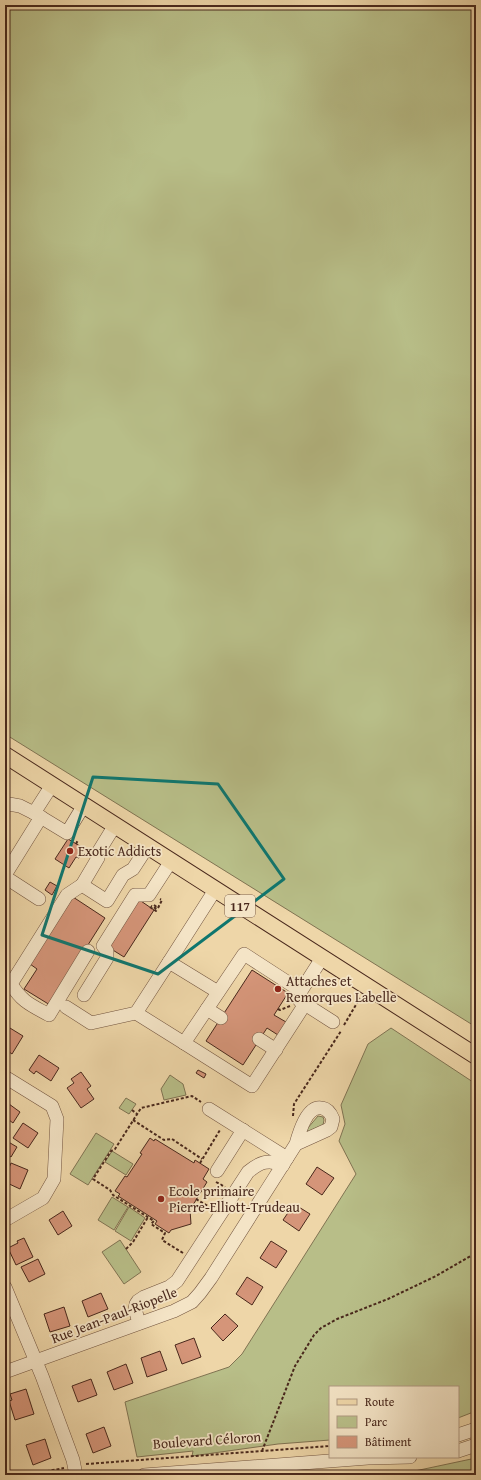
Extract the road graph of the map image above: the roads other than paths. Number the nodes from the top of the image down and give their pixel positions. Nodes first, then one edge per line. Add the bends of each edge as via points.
1 (5, 755) edge
2 (52, 785) junction
3 (6, 805) edge
4 (84, 805) junction
5 (38, 815) junction
6 (115, 825) junction
7 (148, 846) junction
8 (171, 861) junction
9 (5, 876) edge
10 (82, 885) junction
11 (215, 890) junction
12 (39, 899) dead end
13 (88, 952) dead end
14 (322, 958) junction
15 (169, 962) junction
16 (301, 991) junction
17 (218, 992) junction
18 (84, 995) dead end
19 (305, 1004) junction
20 (66, 1007) dead end
21 (207, 1009) junction
22 (136, 1013) junction
23 (221, 1018) dead end
24 (333, 1022) dead end
25 (259, 1039) dead end
26 (184, 1043) junction
27 (276, 1050) junction
28 (476, 1056) edge
29 (5, 1077) edge
30 (205, 1107) road end
31 (243, 1130) junction
32 (296, 1144) dead end
33 (285, 1161) junction
34 (217, 1171) dead end
35 (5, 1220) edge
36 (5, 1288) edge
37 (139, 1323) junction
38 (37, 1361) junction
39 (5, 1372) edge
40 (476, 1429) edge
41 (459, 1435) edge
42 (476, 1445) edge
43 (459, 1451) edge
44 (372, 1458) edge
45 (76, 1475) edge
46 (144, 1475) edge

1 - 2 main road, 117
2 - 4 main road, 117
2 - 5 street
3 - 5 street via 20,806
4 - 5 street via 67,832
4 - 6 main road, 117
5 - 9 street
6 - 7 main road, 117
6 - 10 street
7 - 8 main road, 117
7 - 10 street via 133,869 123,875 107,901
8 - 11 main road, 117
8 - 18 street via 149,895 135,895 103,946 107,951 107,958
9 - 12 street
10 - 13 street via 68,895 11,984 26,1002 49,1015
11 - 14 main road, 117
11 - 15 street
14 - 16 street
14 - 28 main road, 117
15 - 17 street
15 - 22 street
16 - 17 street via 244,954
16 - 19 street via 300,1001
17 - 21 street
19 - 24 street
19 - 27 street
20 - 22 street via 91,1023
21 - 23 street
21 - 26 street
22 - 26 street
25 - 27 street
26 - 27 street via 252,1086
29 - 35 street via 52,1106 57,1119 54,1179 42,1198
30 - 31 street
31 - 33 street
31 - 34 street
32 - 33 street, Rue Jean-Paul-Riopelle
33 - 37 street, Rue Jean-Paul-Riopelle via 195,1299 183,1307
33 - 37 street via 261,1163 248,1172 177,1280 164,1289 140,1298 135,1309
36 - 38 street
37 - 38 street, Rue Jean-Paul-Riopelle
38 - 39 street, Rue Jean-Paul-Riopelle
38 - 45 street via 73,1460
40 - 41 street
42 - 43 street
44 - 46 street

